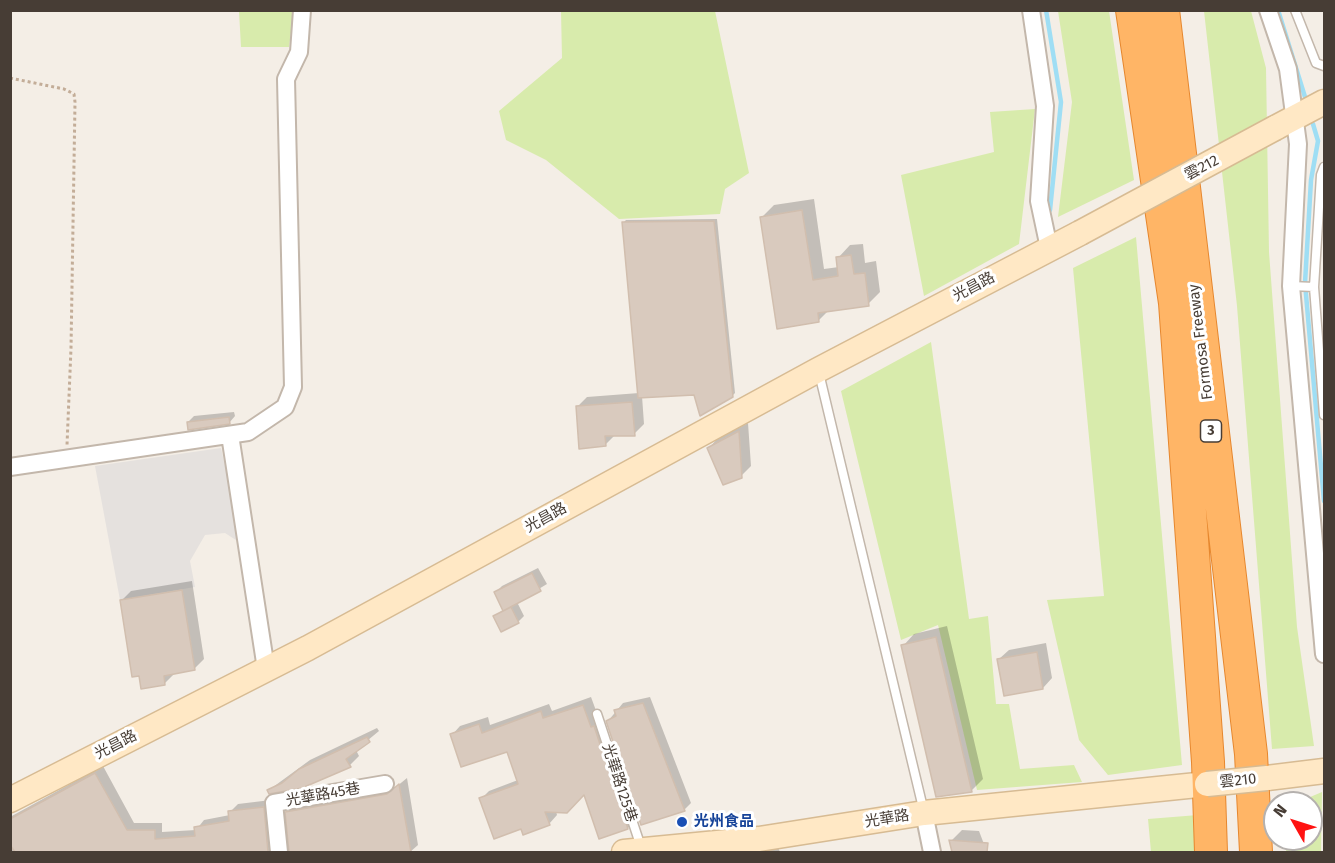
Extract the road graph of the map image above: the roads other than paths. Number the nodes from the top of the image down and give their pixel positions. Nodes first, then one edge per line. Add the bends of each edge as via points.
1 (302, 10) edge
2 (1031, 10) edge
3 (1132, 10) edge
4 (1163, 10) edge
5 (1268, 10) edge
6 (1295, 10) edge
7 (1324, 66) edge
8 (1324, 102) edge
9 (1285, 123) junction
10 (1324, 167) edge
11 (1080, 233) joint
12 (1049, 248) junction
13 (1291, 286) junction
14 (1314, 287) junction
15 (818, 370) junction
16 (1324, 415) edge
17 (230, 435) junction
18 (10, 466) edge
19 (1324, 654) edge
20 (266, 669) junction
21 (597, 714) dead end
22 (1324, 771) edge
23 (385, 784) dead end
24 (1152, 790) joint
25 (10, 800) edge
26 (924, 813) junction
27 (682, 850) edge
28 (279, 852) edge
29 (633, 852) edge
30 (932, 852) edge
31 (1211, 852) edge
32 (1256, 852) edge

1 - 17 street via 299,52 286,80 293,387 285,407 248,432
2 - 12 street via 1045,106 1038,201
3 - 31 highway, Formosa Freeway / 3 via 1175,303
4 - 32 highway, Formosa Freeway / 3 via 1251,754
5 - 9 street via 1288,69
6 - 7 lane via 1316,63
8 - 9 street, 雲212 / 雲212
9 - 11 street, 雲212 / 雲212, bridge
9 - 13 street via 1298,144
10 - 14 lane
11 - 12 street, 光昌路 / 雲212
12 - 15 street, 光昌路 / 雲212
13 - 14 lane
13 - 19 street
14 - 16 lane
15 - 20 street, 光昌路 / 雲212
15 - 26 lane
17 - 18 street
17 - 20 street
20 - 25 street, 光昌路 / 雲212
21 - 29 lane, 光華路125巷
22 - 24 street, 雲210 / 雲210, bridge
23 - 28 street, 光華路45巷 via 274,803
24 - 26 street, 光華路 / 雲210
26 - 27 street, 光華路 / 雲210
26 - 30 street
27 - 29 street, 光華路 / 雲210

